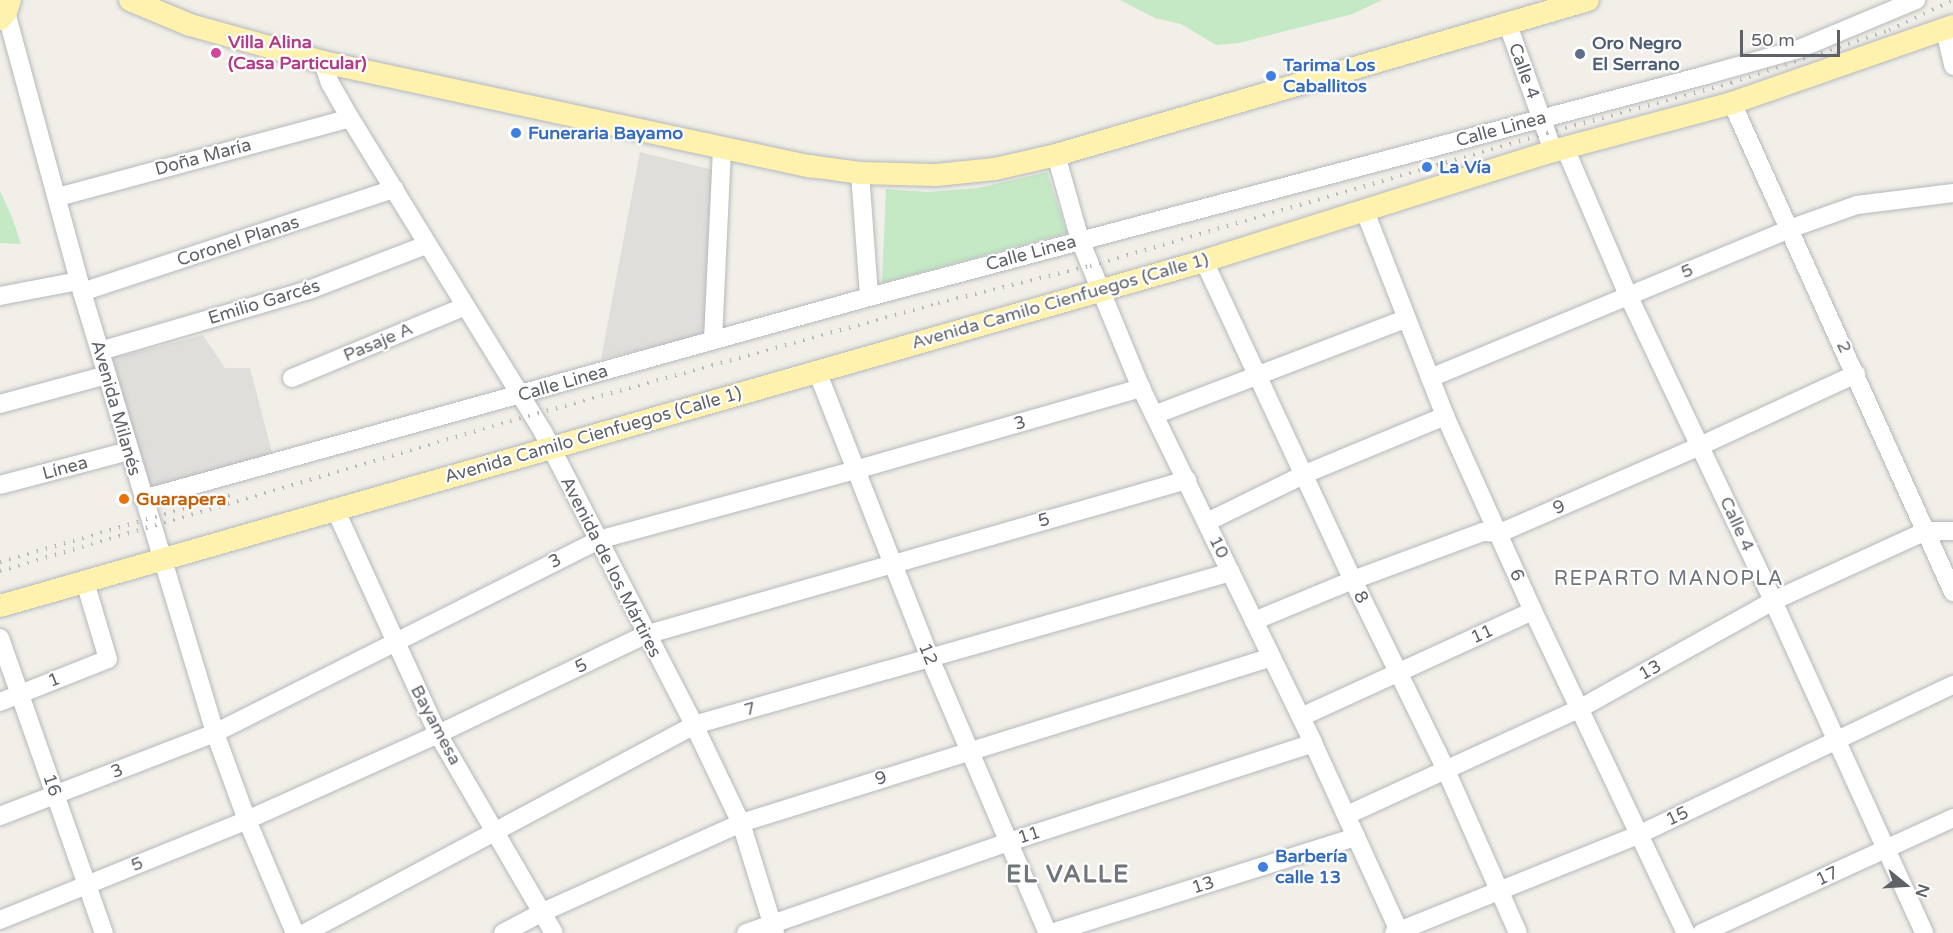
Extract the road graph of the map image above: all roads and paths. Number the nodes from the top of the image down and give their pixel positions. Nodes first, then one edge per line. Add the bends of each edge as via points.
1 (130, 0) edge
2 (1587, 0) edge
3 (1916, 0) edge
4 (5, 10) edge
5 (1508, 25) junction
6 (1949, 28) edge
7 (323, 62) junction
8 (1953, 66) edge
9 (1732, 103) junction
10 (350, 118) junction
11 (1542, 118) junction
12 (722, 148) junction
13 (1559, 149) junction
14 (1056, 155) junction
15 (860, 172) junction
16 (394, 189) junction
17 (1953, 193) edge
18 (58, 197) junction
19 (1364, 209) junction
20 (1789, 229) junction
21 (1080, 240) junction
22 (426, 245) junction
23 (1204, 261) junction
24 (80, 286) junction
25 (1099, 290) junction
26 (1628, 295) junction
27 (0, 296) edge
28 (869, 297) junction
29 (463, 307) junction
30 (1406, 319) junction
31 (713, 340) junction
32 (100, 351) junction
33 (817, 371) junction
34 (1256, 374) junction
35 (1856, 374) junction
36 (107, 375) junction
37 (292, 378) dead end
38 (1430, 378) junction
39 (1141, 388) junction
40 (521, 395) junction
41 (0, 404) edge
42 (1154, 415) junction
43 (1445, 416) junction
44 (1700, 446) junction
45 (550, 448) junction
46 (129, 451) junction
47 (855, 470) junction
48 (1305, 474) junction
49 (1187, 480) junction
50 (0, 485) edge
51 (143, 499) junction
52 (335, 509) junction
53 (1206, 522) junction
54 (1926, 531) junction
55 (1953, 531) edge
56 (1500, 533) junction
57 (597, 540) junction
58 (161, 558) junction
59 (893, 562) junction
60 (1231, 572) junction
61 (1353, 580) junction
62 (85, 582) junction
63 (1953, 592) edge
64 (1773, 602) junction
65 (0, 606) edge
66 (1533, 611) junction
67 (1254, 621) junction
68 (645, 635) junction
69 (0, 638) edge
70 (395, 644) junction
71 (929, 656) junction
72 (1272, 657) junction
73 (1397, 673) junction
74 (1953, 685) edge
75 (20, 694) junction
76 (0, 702) edge
77 (1579, 709) junction
78 (1301, 717) junction
79 (694, 725) junction
80 (215, 733) junction
81 (438, 735) junction
82 (1835, 741) junction
83 (1313, 743) junction
84 (969, 750) junction
85 (1445, 768) junction
86 (55, 795) junction
87 (1347, 815) junction
88 (0, 816) edge
89 (1953, 818) edge
90 (247, 820) junction
91 (741, 823) junction
92 (497, 832) junction
93 (1638, 835) junction
94 (1356, 837) junction
95 (1009, 842) junction
96 (1887, 848) junction
97 (87, 884) junction
98 (1499, 892) junction
99 (543, 912) junction
100 (0, 920) edge
101 (773, 928) edge
102 (1398, 932) edge
103 (104, 933) edge
104 (295, 933) edge
105 (305, 933) edge
106 (503, 933) edge
107 (554, 933) edge
108 (746, 933) edge
109 (1049, 933) edge
110 (1518, 933) edge
111 (1686, 933) edge
112 (1702, 933) edge
113 (1924, 933) edge

1 - 7 main road via 190,25
2 - 5 main road
3 - 11 street, Calle Linea via 1799,49
4 - 18 street, Avenida Milanés
5 - 11 street, Calle 4
5 - 14 main road
6 - 8 street
6 - 9 main road, Avenida Camilo Cienfuegos (Calle 1)
7 - 10 street, Avenida de los Mártires
7 - 12 main road
9 - 13 main road, Avenida Camilo Cienfuegos (Calle 1)
9 - 20 street, 2
10 - 16 street, Avenida de los Mártires
10 - 18 street, Doña María
11 - 13 street, Calle 4
11 - 21 street, Calle Linea
12 - 15 main road
12 - 31 street
13 - 19 main road, Avenida Camilo Cienfuegos (Calle 1)
13 - 26 street, Calle 4
14 - 15 main road via 995,169 936,175
14 - 21 street, 10
15 - 28 street
16 - 22 street, Avenida de los Mártires
16 - 24 street, Coronel Planas
17 - 20 street, 5 via 1857,205
18 - 24 street, Avenida Milanés
19 - 23 main road, Avenida Camilo Cienfuegos (Calle 1)
19 - 30 street, 6
20 - 26 street, 5
20 - 35 street, 2
21 - 25 street, 10
21 - 28 street, Calle Linea
22 - 29 street, Avenida de los Mártires
22 - 32 street, Emilio Garcés via 309,290
23 - 25 main road, Avenida Camilo Cienfuegos (Calle 1)
23 - 34 street, 8
24 - 27 street, Coronel Planas
24 - 32 street, Avenida Milanés
25 - 33 main road, Avenida Camilo Cienfuegos (Calle 1)
25 - 39 street, 10
26 - 38 street, 5
26 - 44 street, Calle 4
28 - 31 street, Calle Linea
29 - 37 street, Pasaje A
29 - 40 street, Avenida de los Mártires
30 - 34 street
30 - 38 street, 6
31 - 40 street, Calle Linea
32 - 36 street, Avenida Milanés
33 - 45 main road, Avenida Camilo Cienfuegos (Calle 1)
33 - 47 street, 12
34 - 42 street
34 - 48 street, 8
35 - 44 street, 9
35 - 54 street, 2
36 - 41 street
36 - 46 street, Avenida Milanés
38 - 43 street, 6
39 - 42 street, 10
39 - 47 street, 3
40 - 45 street, Avenida de los Mártires
40 - 51 street, Calle Linea
42 - 49 street, 10
43 - 48 street
43 - 56 street, 6
44 - 56 street, 9
44 - 64 street, Calle 4
45 - 52 main road, Avenida Camilo Cienfuegos (Calle 1)
45 - 57 street, Avenida de los Mártires
46 - 50 street, Línea
46 - 51 street, Avenida Milanés
47 - 57 street, 3
47 - 59 street, 12
48 - 53 street
48 - 61 street, 8
49 - 53 street, 10
49 - 59 street, 5
51 - 58 street, Avenida Milanés
52 - 58 main road, Avenida Camilo Cienfuegos (Calle 1)
52 - 70 street, Bayamesa
53 - 60 street, 10
54 - 55 street, 13
54 - 63 street, 2
54 - 64 street, 13
56 - 61 street, 9 via 1483,532
56 - 66 street, 6
57 - 68 street, Avenida de los Mártires
57 - 70 street, 3
58 - 62 main road, Avenida Camilo Cienfuegos (Calle 1)
58 - 80 street, Avenida Milanés
59 - 68 street, 5
59 - 71 street, 12
60 - 67 street, 10
60 - 71 street, 7
61 - 67 street, 9
61 - 73 street, 8
62 - 65 main road, Avenida Camilo Cienfuegos (Calle 1)
62 - 75 street, 1 via 108,659
64 - 77 street, 13
64 - 82 street, Calle 4
66 - 73 street, 11
66 - 77 street, 6
67 - 72 street, 10
68 - 79 street, Avenida de los Mártires
68 - 81 street, 5
69 - 75 street, 16
70 - 80 street, 3
70 - 81 street, Bayamesa
71 - 79 street, 7
71 - 84 street, 12
72 - 78 street, 10
72 - 84 street, 9
73 - 78 street, 11
73 - 85 street, 8
74 - 82 street, 15
75 - 76 street, 1
75 - 86 street, 16
77 - 85 street, 13
77 - 93 street, 6
78 - 83 street, 10
79 - 91 street, Avenida de los Mártires
79 - 92 street, 7
80 - 86 street, 3
80 - 90 street, Avenida Milanés
81 - 90 street, 5
81 - 92 street, Bayamesa
82 - 93 street, 15
82 - 96 street, Calle 4
83 - 87 street, 10
83 - 95 street, 11
84 - 91 street, 9
84 - 95 street, 12
85 - 87 street, 13
85 - 98 street, 8
86 - 88 street, 3
86 - 97 street, 16
87 - 94 street, 10
89 - 96 street, 17
90 - 97 street, 5
90 - 104 street, Avenida Milanés
91 - 99 street, 9
91 - 101 street, Avenida de los Mártires
92 - 99 street, Bayamesa
92 - 105 street, 7
93 - 98 street, 15
93 - 111 street, 6
94 - 102 street, 10
94 - 109 street, 13
95 - 101 street, 11
95 - 109 street, 12
96 - 112 street, 17
96 - 113 street, Calle 4
97 - 100 street, 5
97 - 103 street, 16
98 - 102 street, 15
98 - 110 street, 8
99 - 106 street, 9
99 - 107 street, Bayamesa
101 - 108 street, 11

